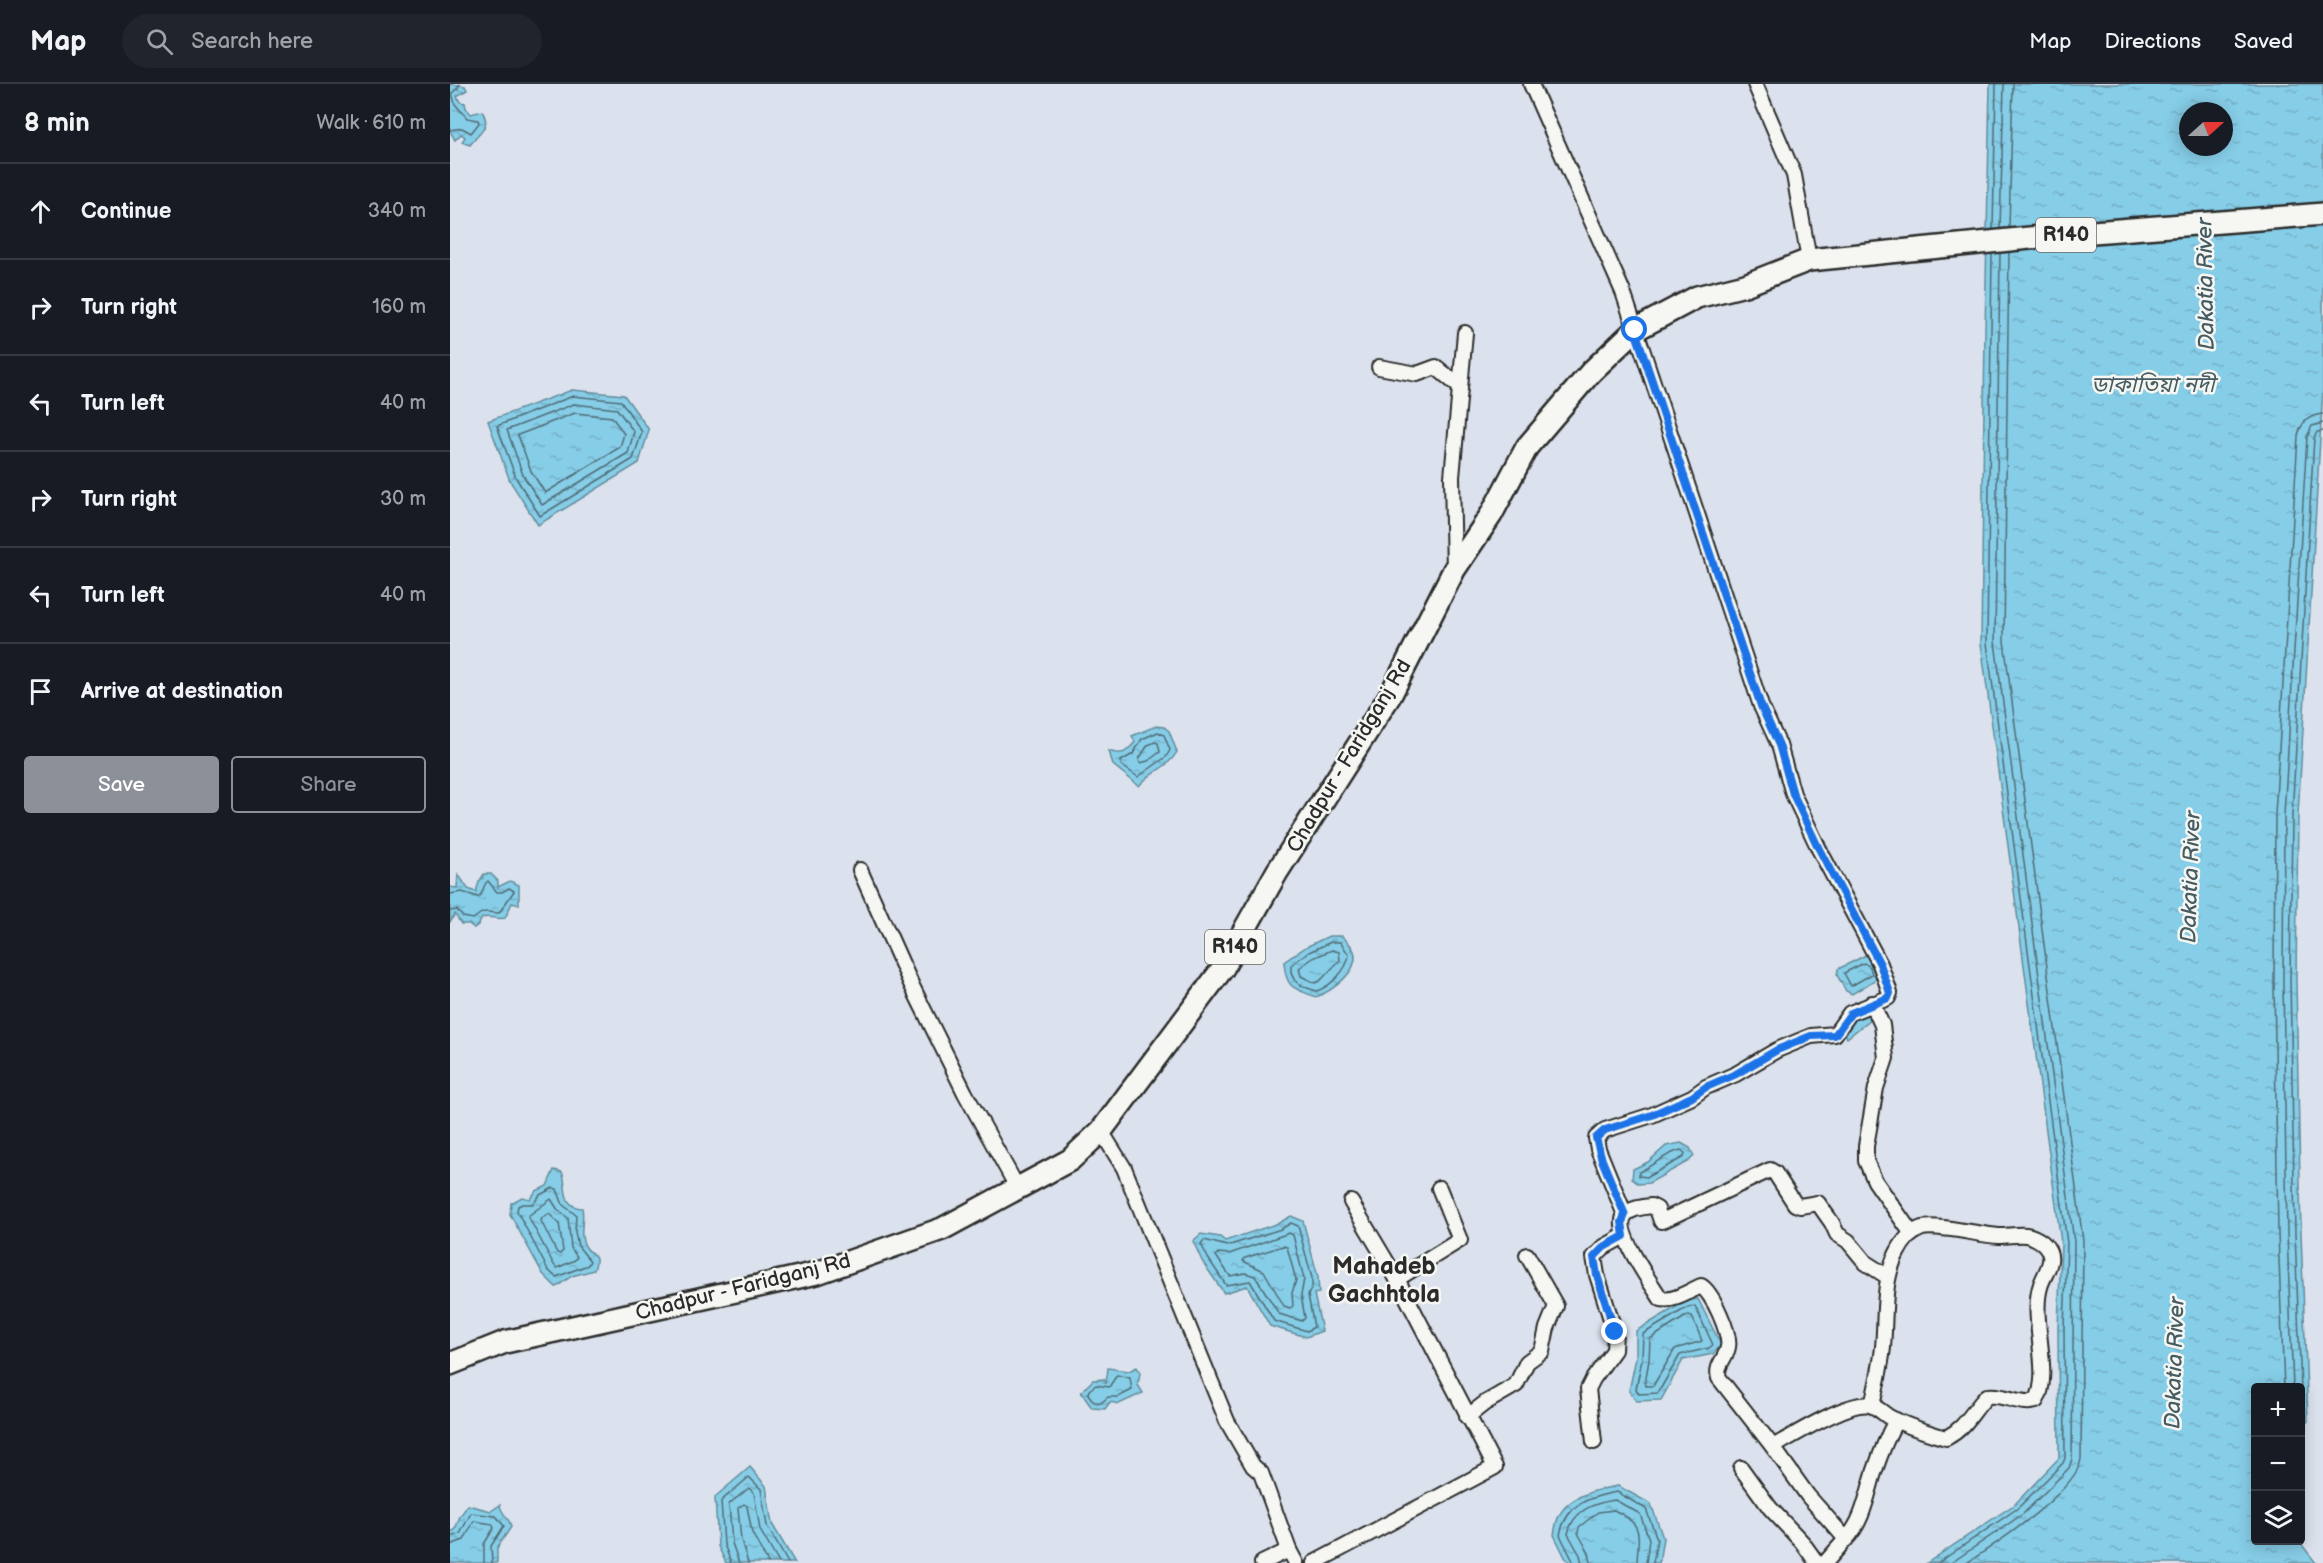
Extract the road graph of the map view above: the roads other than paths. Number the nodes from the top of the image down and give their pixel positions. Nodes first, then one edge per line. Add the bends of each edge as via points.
1 (1755, 84) edge
2 (1538, 86) edge
3 (2323, 214) edge
4 (1809, 260) junction
5 (1635, 330) junction
6 (1465, 333) dead end
7 (1379, 367) dead end
8 (1460, 387) junction
9 (1454, 570) junction
10 (860, 870) dead end
11 (1872, 1003) junction
12 (1101, 1131) junction
13 (1017, 1187) junction
14 (1439, 1188) dead end
15 (1352, 1202) dead end
16 (1625, 1215) junction
17 (1912, 1233) junction
18 (1624, 1236) junction
19 (1527, 1255) dead end
20 (1888, 1277) junction
21 (1397, 1279) junction
22 (450, 1364) edge
23 (1872, 1406) junction
24 (1467, 1417) junction
25 (1896, 1420) junction
26 (1594, 1442) dead end
27 (1773, 1447) junction
28 (1741, 1468) dead end
29 (1846, 1539) junction
30 (1289, 1550) junction
31 (1262, 1563) edge
32 (1296, 1563) edge
33 (1314, 1563) edge
34 (1817, 1563) edge
35 (1825, 1563) edge

1 - 4 street via 1794,175
2 - 5 street
3 - 4 main road, Chadpur - Faridganj Rd / R140
4 - 5 main road, Chadpur - Faridganj Rd / R140 via 1745,285 1697,297
5 - 9 main road, Chadpur - Faridganj Rd / R140 via 1591,372 1527,447 1491,515
5 - 11 street via 1793,794 1880,964 1890,993 1888,998
6 - 8 street
7 - 8 street via 1417,374 1436,367
8 - 9 street via 1452,477
9 - 12 main road, Chadpur - Faridganj Rd / R140 via 1391,694 1277,872 1223,968
10 - 13 street via 916,995
11 - 16 street via 1851,1013 1835,1035 1811,1036 1786,1046 1674,1106 1605,1130 1596,1138 1598,1149
11 - 17 street via 1882,1025 1886,1058 1876,1088 1866,1161 1875,1181
12 - 13 main road, Chadpur - Faridganj Rd / R140 via 1070,1160
12 - 30 street via 1124,1168 1227,1421 1261,1473
13 - 22 main road, Chadpur - Faridganj Rd / R140 via 942,1229 817,1273 505,1342
14 - 21 street via 1460,1240
15 - 21 street
16 - 18 street
16 - 20 street via 1652,1206 1660,1221 1664,1220 1770,1170 1795,1204 1818,1203 1837,1234 1866,1263
17 - 20 street via 1895,1256
17 - 25 street via 1936,1227 1973,1234 2025,1235 2044,1244 2050,1264 2037,1305 2041,1394 2028,1403 1987,1396 1967,1424 1946,1437
18 - 26 street via 1594,1257 1615,1332 1614,1350 1588,1389
18 - 27 street via 1661,1299 1674,1298 1701,1286 1707,1289 1729,1344 1718,1366 1719,1378
19 - 24 street via 1556,1306 1544,1346 1527,1362 1516,1385
20 - 23 street
21 - 24 street
23 - 25 street
23 - 27 street via 1859,1404
24 - 33 street via 1495,1467
25 - 29 street via 1867,1501
27 - 29 street via 1808,1496
28 - 34 street
29 - 35 street
30 - 31 street
30 - 32 street

